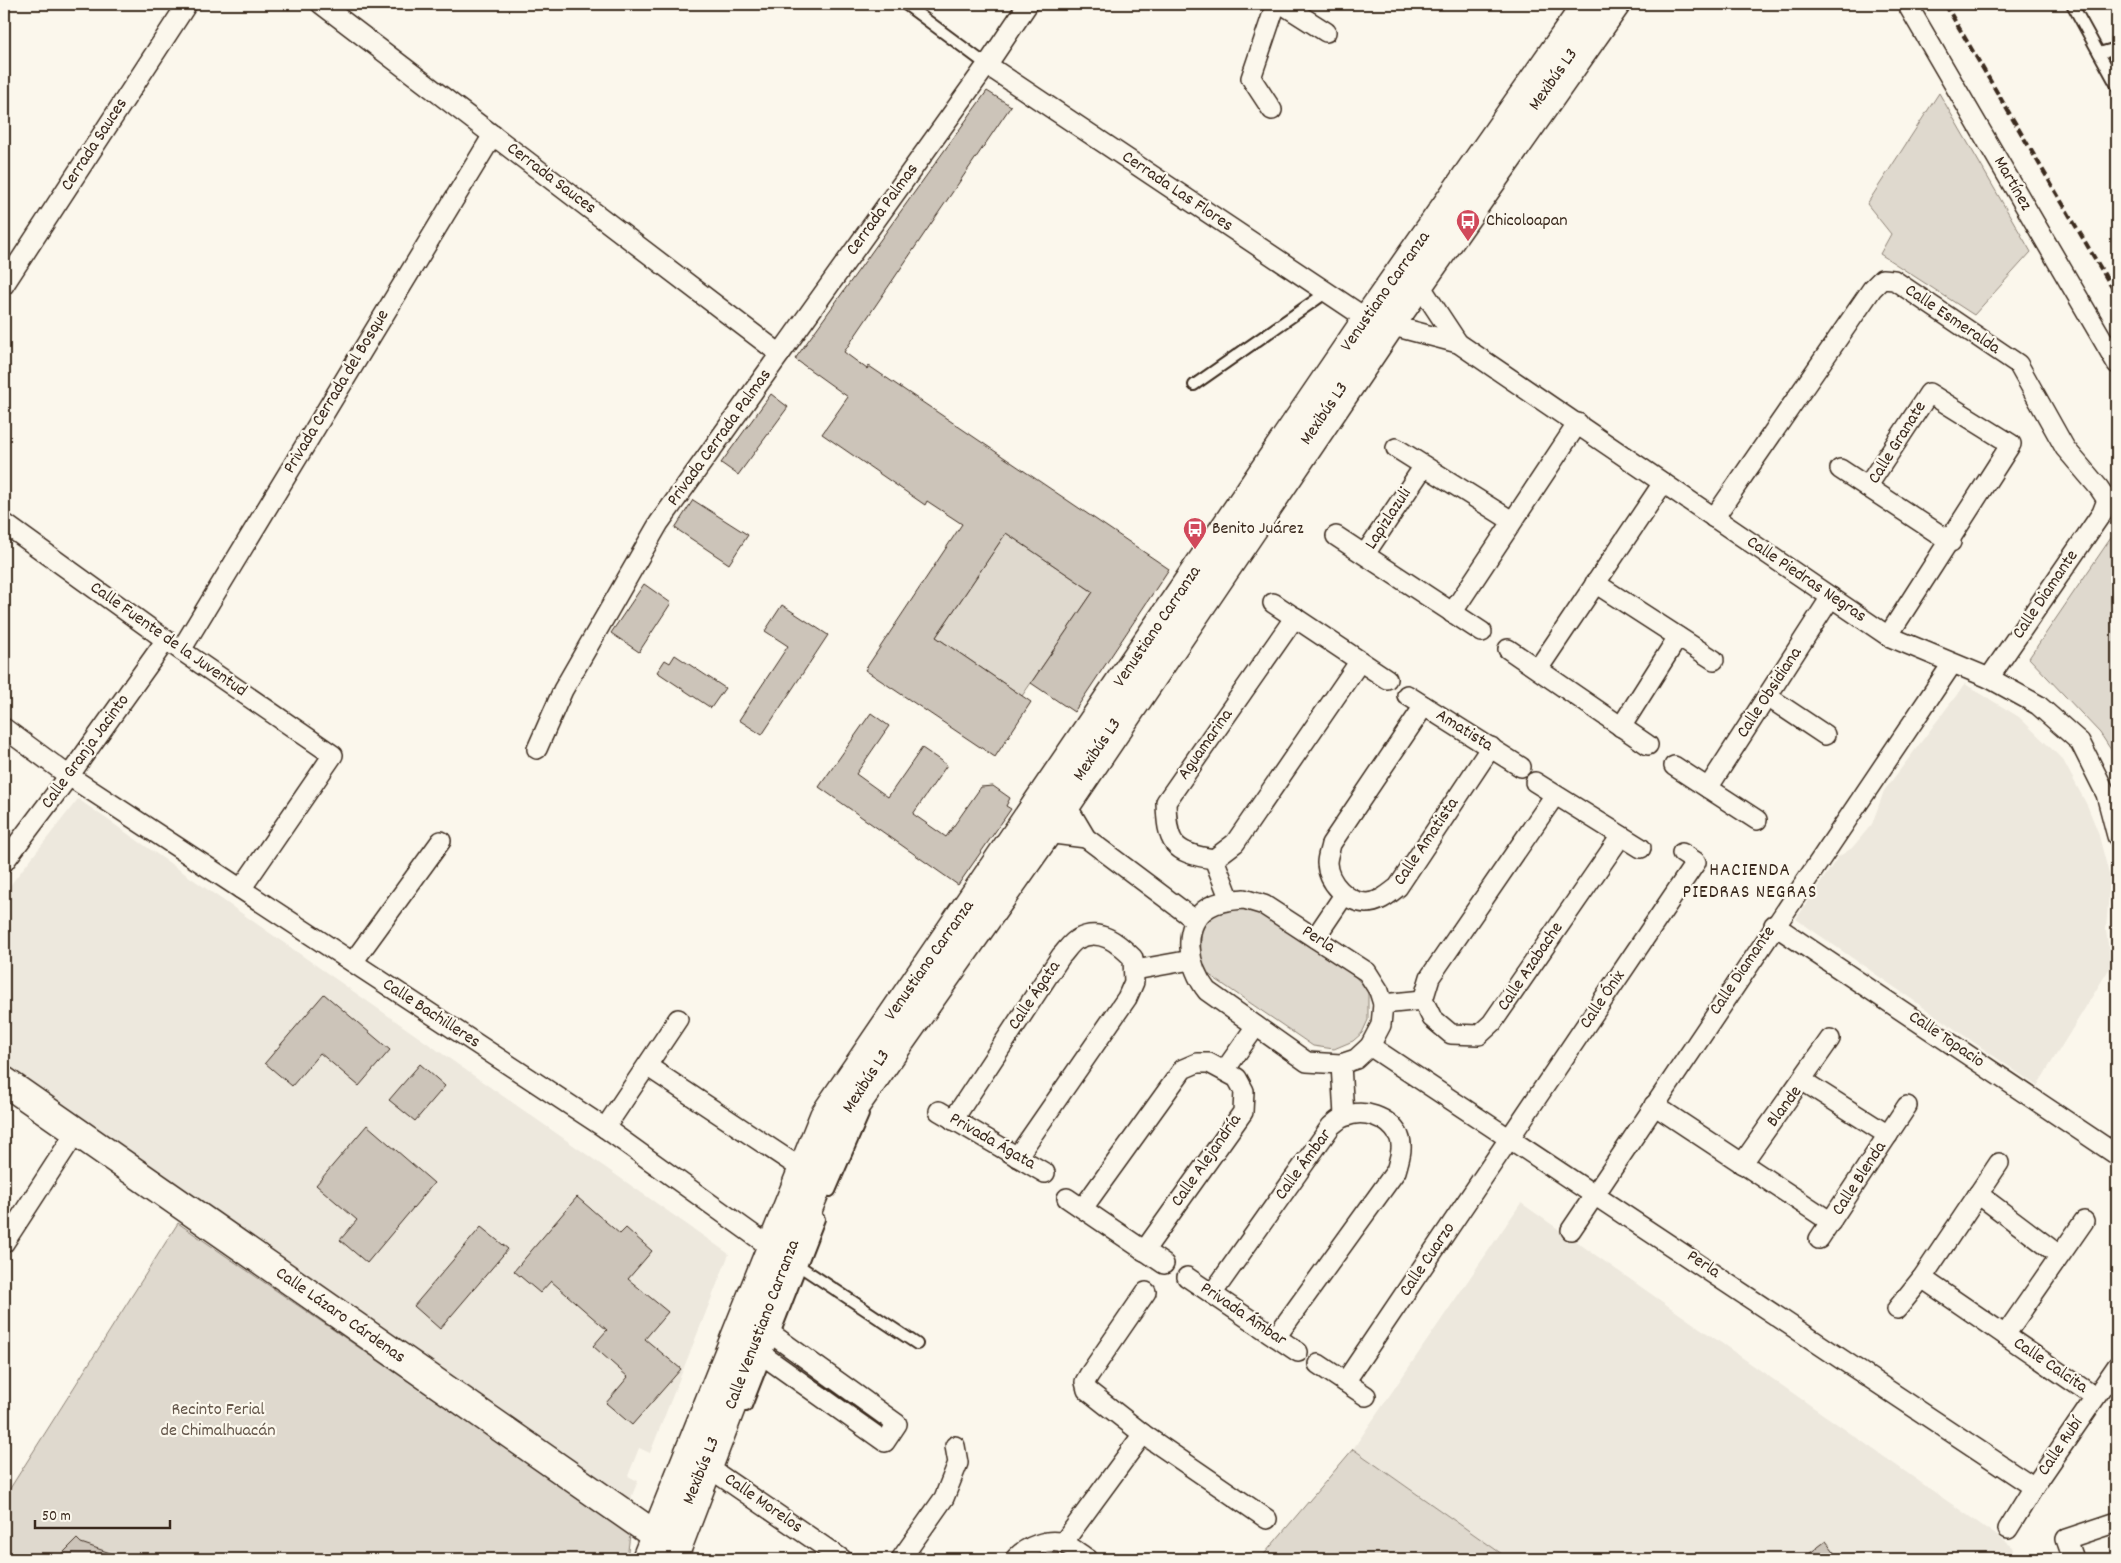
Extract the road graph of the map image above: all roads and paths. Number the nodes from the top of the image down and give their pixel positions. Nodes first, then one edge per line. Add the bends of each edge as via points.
1 (187, 4) edge
2 (321, 4) edge
3 (905, 4) edge
4 (1028, 4) edge
5 (1276, 4) edge
6 (1282, 4) edge
7 (1578, 4) edge
8 (1587, 4) edge
9 (1616, 4) edge
10 (1626, 4) edge
11 (1907, 4) edge
12 (2072, 4) edge
13 (1326, 32) dead end
14 (2117, 48) edge
15 (2099, 53) junction
16 (986, 66) junction
17 (2117, 86) edge
18 (1272, 110) dead end
19 (493, 135) junction
20 (1416, 282) junction
21 (4, 285) edge
22 (1327, 292) junction
23 (1383, 325) junction
24 (1458, 343) junction
25 (780, 354) junction
26 (2117, 364) edge
27 (1194, 385) dead end
28 (1578, 424) junction
29 (1396, 448) dead end
30 (1424, 466) junction
31 (1840, 469) dead end
32 (1663, 484) junction
33 (1867, 487) junction
34 (2102, 512) joint
35 (1714, 518) junction
36 (1512, 521) junction
37 (4, 523) edge
38 (1336, 536) dead end
39 (1951, 542) junction
40 (1365, 554) junction
41 (1595, 583) junction
42 (1831, 597) junction
43 (1273, 603) dead end
44 (1452, 613) junction
45 (1295, 617) junction
46 (1482, 632) dead end
47 (1888, 636) junction
48 (1678, 637) junction
49 (173, 645) junction
50 (1508, 648) dead end
51 (1714, 660) dead end
52 (1360, 661) junction
53 (1952, 664) junction
54 (1538, 669) junction
55 (1387, 678) dead end
56 (1989, 678) junction
57 (1407, 696) dead end
58 (1768, 698) junction
59 (1424, 706) junction
60 (1621, 727) junction
61 (4, 728) edge
62 (1824, 736) dead end
63 (1648, 746) dead end
64 (1491, 747) junction
65 (537, 749) dead end
66 (1674, 766) dead end
67 (1521, 767) dead end
68 (69, 776) junction
69 (1535, 782) dead end
70 (1708, 788) junction
71 (2112, 792) edge
72 (1554, 794) junction
73 (1068, 802) junction
74 (1757, 820) dead end
75 (1045, 835) junction
76 (1621, 836) junction
77 (2117, 836) edge
78 (1086, 838) junction
79 (441, 841) dead end
80 (1641, 848) dead end
81 (1689, 857) dead end
82 (1214, 859) junction
83 (4, 862) edge
84 (241, 889) junction
85 (1344, 895) junction
86 (1230, 900) junction
87 (1195, 920) junction
88 (1774, 925) junction
89 (1316, 938) junction
90 (1191, 960) junction
91 (353, 962) junction
92 (1135, 970) junction
93 (1423, 1000) junction
94 (1383, 1004) junction
95 (678, 1019) dead end
96 (1256, 1026) junction
97 (1830, 1039) dead end
98 (1370, 1046) junction
99 (1341, 1064) junction
100 (647, 1066) junction
101 (1225, 1070) junction
102 (4, 1081) edge
103 (1803, 1081) junction
104 (852, 1097) junction
105 (1654, 1105) junction
106 (1907, 1106) dead end
107 (946, 1116) joint
108 (1344, 1116) junction
109 (605, 1128) junction
110 (76, 1132) junction
111 (1888, 1135) junction
112 (1510, 1139) junction
113 (2117, 1155) edge
114 (1017, 1157) junction
115 (1999, 1163) dead end
116 (1742, 1164) junction
117 (799, 1168) junction
118 (1045, 1173) dead end
119 (1594, 1193) junction
120 (1978, 1194) junction
121 (1068, 1198) dead end
122 (1083, 1208) junction
123 (2084, 1220) dead end
124 (1831, 1222) junction
125 (1570, 1230) dead end
126 (1819, 1239) dead end
127 (4, 1243) edge
128 (1144, 1251) junction
129 (781, 1254) junction
130 (2059, 1255) junction
131 (1164, 1264) dead end
132 (1187, 1277) dead end
133 (1922, 1278) junction
134 (1146, 1292) dead end
135 (1212, 1294) junction
136 (1897, 1309) dead end
137 (2005, 1335) junction
138 (1276, 1337) junction
139 (764, 1342) junction
140 (918, 1344) dead end
141 (1298, 1352) dead end
142 (804, 1356) junction
143 (1318, 1364) dead end
144 (2117, 1366) edge
145 (790, 1375) junction
146 (1345, 1382) junction
147 (1366, 1396) dead end
148 (2095, 1397) junction
149 (740, 1420) dead end
150 (1143, 1434) junction
151 (955, 1446) dead end
152 (711, 1468) junction
153 (2034, 1487) junction
154 (1268, 1519) dead end
155 (2117, 1522) edge
156 (698, 1525) dead end
157 (2008, 1529) dead end
158 (1063, 1543) junction
159 (664, 1549) edge
160 (639, 1559) edge
161 (842, 1559) edge
162 (902, 1559) edge
163 (1015, 1559) edge
164 (1088, 1559) edge
165 (2073, 1559) edge

1 - 21 street, Cerrada Sauces
2 - 19 street, Cerrada Sauces
3 - 16 lane
4 - 16 street, Cerrada Palmas
5 - 18 street via 1251,78
6 - 13 street
7 - 23 lane, Mexibús L3
8 - 20 main road, Venustiano Carranza
9 - 20 main road, Venustiano Carranza
10 - 20 lane, Mexibús L3
11 - 26 street, Martínez
12 - 15 lane
14 - 15 lane
15 - 17 lane
16 - 22 street, Cerrada Las Flores
16 - 25 street, Cerrada Palmas
19 - 25 street, Cerrada Sauces
19 - 49 street, Privada Cerrada del Bosque
20 - 23 main road, Venustiano Carranza
20 - 24 street, Calle Piedras Negras
22 - 23 street, Cerrada Las Flores
22 - 27 lane
23 - 24 street, Calle Piedras Negras
23 - 73 main road, Venustiano Carranza
23 - 117 lane, Mexibús L3 via 1053,768 821,1105
24 - 28 street, Calle Piedras Negras
25 - 65 street, Privada Cerrada Palmas via 659,523 563,690
28 - 32 street, Calle Piedras Negras
28 - 36 street
29 - 30 street
30 - 36 street
30 - 40 street, Lapizlazuli
31 - 33 street
32 - 35 street, Calle Piedras Negras
32 - 41 street
33 - 39 street, Calle Granate
33 - 39 street, Calle Granate via 1929,393 2011,444
34 - 35 street, Calle Esmeralda via 2107,500 2065,448 2018,364 1894,280 1882,279
34 - 56 street, Calle Diamante
35 - 42 street, Calle Piedras Negras
36 - 44 street
37 - 49 street, Calle Fuente de la Juventud
38 - 40 street
39 - 47 street, Calle Granate
40 - 44 street, Lapizlazuli
41 - 48 street
41 - 54 street
42 - 47 street, Calle Piedras Negras
42 - 58 street, Calle Obsidiana
43 - 45 street
44 - 46 street, Lapizlazuli
45 - 52 street
45 - 82 street, Aguamarina via 1166,802 1169,837 1182,852
47 - 53 street, Calle Piedras Negras
48 - 51 street
48 - 60 street
49 - 68 street, Calle Granja Jacinto
49 - 84 street, Calle Fuente de la Juventud via 333,755
50 - 54 street
52 - 55 street
52 - 82 street via 1234,843
53 - 56 street, Calle Piedras Negras
53 - 88 street, Calle Diamante
54 - 60 street
56 - 71 street, Calle Piedras Negras via 2038,705 2080,742
57 - 59 street, Amatista
58 - 62 street
58 - 70 street, Calle Obsidiana
59 - 64 street, Amatista
59 - 85 street via 1331,844 1327,864 1332,880
60 - 63 street
61 - 68 street, Calle Bachilleres
64 - 67 street, Amatista
64 - 85 street, Calle Amatista via 1398,888 1382,899 1366,903
66 - 70 street
68 - 83 street, Calle Granja Jacinto
68 - 84 street, Calle Bachilleres
69 - 72 street
70 - 74 street
71 - 77 street, Calle Piedras Negras
72 - 76 street
72 - 93 street via 1430,977
73 - 75 main road, Venustiano Carranza
73 - 78 street
75 - 78 street
75 - 104 main road, Venustiano Carranza
76 - 80 street
76 - 93 street, Calle Azabache via 1492,1024 1479,1035 1451,1034 1432,1018
78 - 87 street
79 - 91 street
81 - 112 street, Calle Ónix
82 - 86 street
84 - 91 street, Calle Bachilleres
85 - 89 street
86 - 87 street, Perla via 1209,907
86 - 89 street, Perla via 1244,899 1264,905
87 - 90 street via 1190,941
88 - 105 street, Calle Diamante
88 - 113 street, Calle Topacio
89 - 94 street, Perla via 1367,972
90 - 92 street
90 - 96 street via 1196,977 1207,991
91 - 109 street, Calle Bachilleres
92 - 107 street, Calle Ágata via 1133,958 1107,936 1092,934 1076,939
92 - 114 street via 1127,998
93 - 94 street
94 - 98 street via 1381,1025
95 - 100 street
96 - 99 street via 1307,1062
96 - 101 street
97 - 103 street
98 - 99 street via 1356,1059
98 - 112 street, Perla
99 - 108 street
100 - 109 street
100 - 117 street
101 - 122 street, Calle Alejandría via 1209,1063 1197,1063 1183,1069
101 - 128 street, Calle Alejandría via 1238,1078 1244,1091 1243,1112
102 - 110 main road, Calle Lázaro Cárdenas
103 - 111 street, Blande
103 - 116 street, Blande
104 - 117 main road, Calle Venustiano Carranza via 824,1116
104 - 129 main road, Calle Venustiano Carranza via 843,1123
104 - 129 lane, Mexibús L3 via 859,1122 824,1205
105 - 116 street
105 - 119 street, Calle Diamante
106 - 111 street, Calle Blenda
107 - 114 street, Privada Ágata
108 - 135 street, Calle Ámbar via 1331,1126
108 - 138 street, Calle Ámbar via 1372,1113 1387,1123 1399,1137 1401,1153 1396,1171
109 - 129 street, Calle Bachilleres
110 - 127 street
110 - 159 main road, Calle Lázaro Cárdenas
111 - 124 street, Calle Blenda
112 - 119 street, Perla
112 - 146 street, Calle Cuarzo
114 - 118 street, Privada Ágata
115 - 120 street
116 - 124 street
117 - 129 main road, Calle Venustiano Carranza
119 - 125 street, Calle Diamante
119 - 153 street, Perla
120 - 130 street
120 - 133 street
121 - 122 street
122 - 128 street
123 - 130 street, Calle Calcita
124 - 126 street, Calle Blenda
128 - 131 street
129 - 139 main road, Calle Venustiano Carranza
129 - 140 lane
129 - 152 main road, Calle Venustiano Carranza
129 - 159 lane, Mexibús L3
130 - 137 street, Calle Calcita
132 - 135 street, Privada Ámbar
133 - 136 street
133 - 137 street, Calle Calcita
134 - 150 street via 1085,1382 1087,1390
135 - 138 street, Privada Ámbar
137 - 148 street, Calle Calcita
138 - 141 street, Privada Ámbar
139 - 142 street
139 - 145 street
139 - 149 lane
139 - 152 main road, Calle Venustiano Carranza
142 - 145 street
142 - 145 street via 897,1424 885,1442
143 - 146 street
144 - 148 street, Calle Rubí
146 - 147 street
148 - 153 street, Calle Rubí
150 - 154 street
150 - 158 street
151 - 162 street via 958,1463 944,1498
152 - 159 main road, Calle Venustiano Carranza
152 - 161 street, Calle Morelos
153 - 157 street, Calle Rubí
155 - 165 street via 2066,1538
156 - 159 lane, Mexibús L3
158 - 163 street via 1042,1542
158 - 164 street
159 - 160 lane, Mexibús L3

